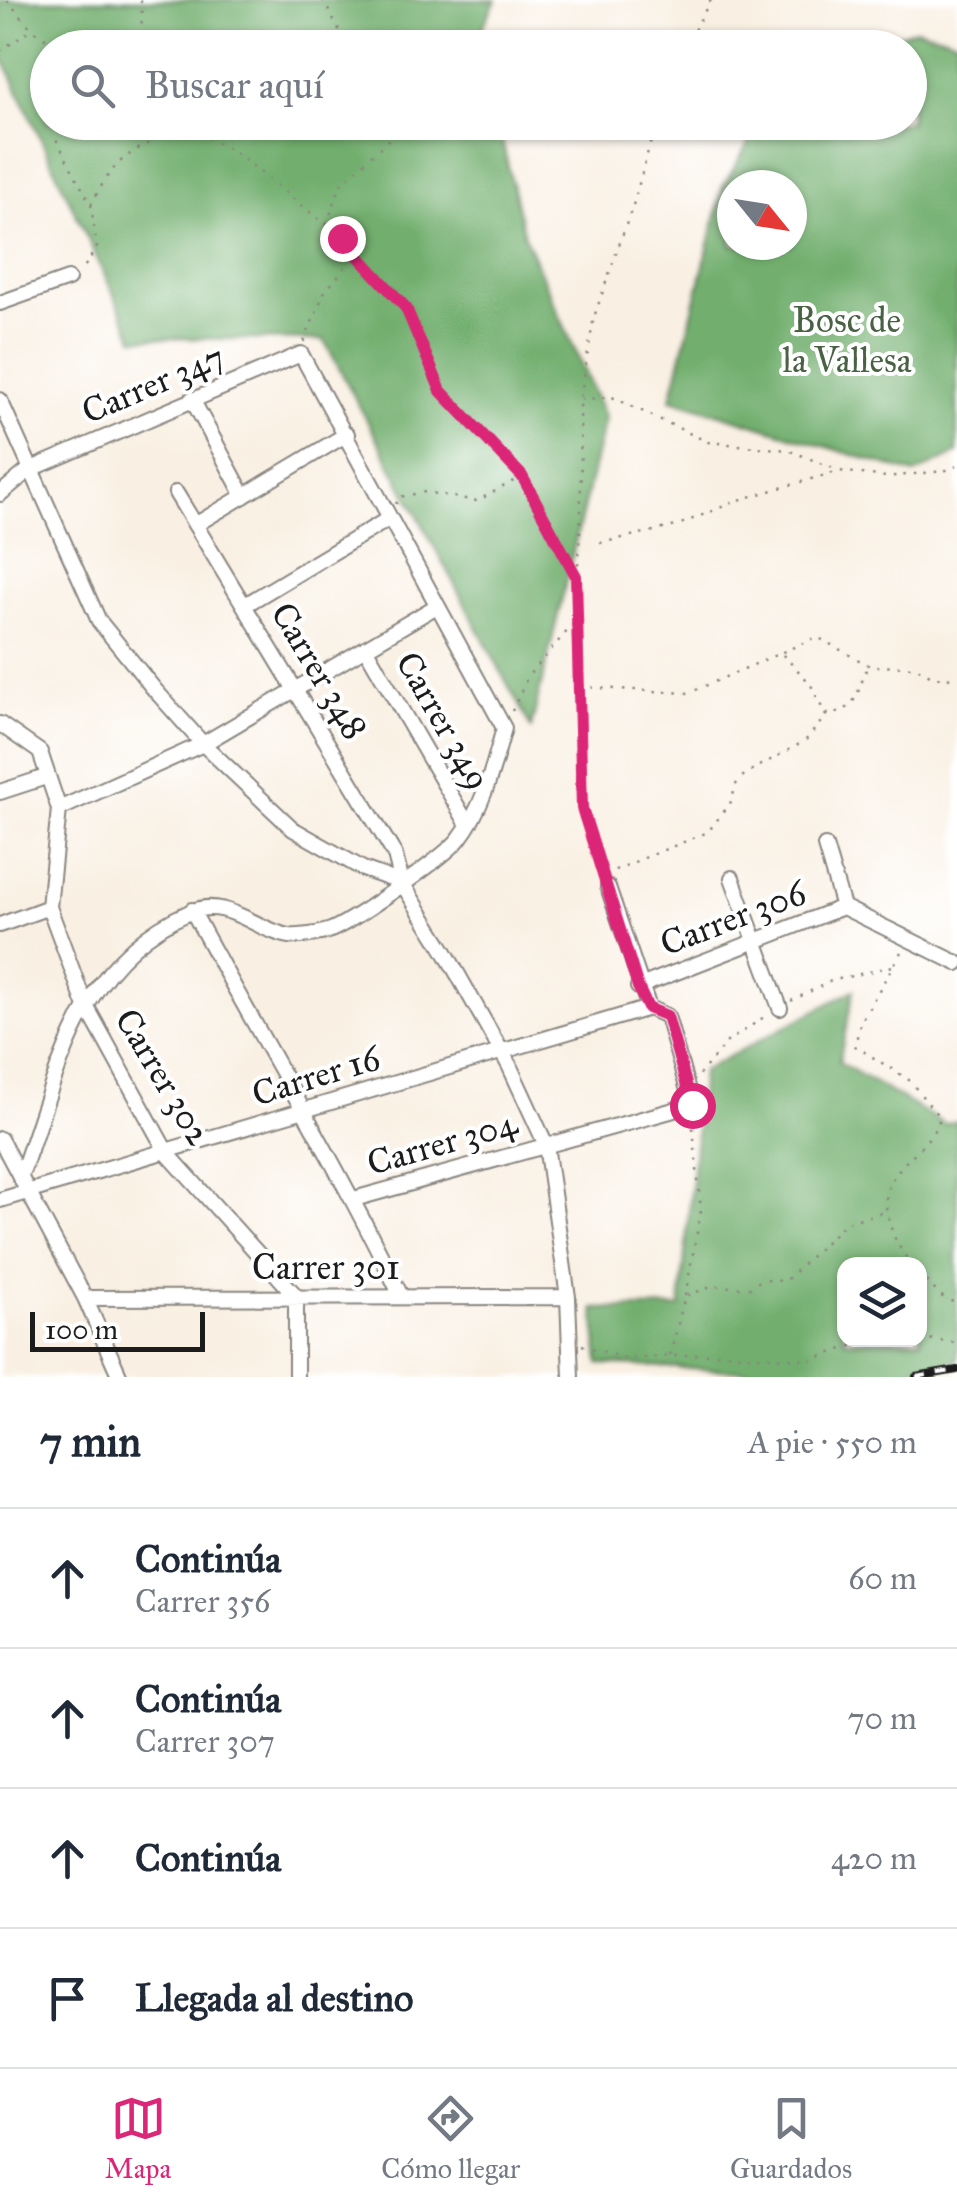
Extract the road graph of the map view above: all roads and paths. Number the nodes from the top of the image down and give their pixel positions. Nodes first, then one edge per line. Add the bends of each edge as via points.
1 (7, 0) edge
2 (141, 0) edge
3 (323, 0) edge
4 (711, 0) edge
5 (32, 29) edge
6 (30, 30) edge
7 (142, 30) edge
8 (339, 30) edge
9 (694, 30) edge
10 (0, 50) edge
11 (57, 140) edge
12 (152, 140) edge
13 (212, 140) edge
14 (389, 140) edge
15 (651, 140) edge
16 (91, 205) junction
17 (326, 225) junction
18 (356, 254) junction
19 (68, 279) joint
20 (0, 303) edge
21 (301, 354) junction
22 (192, 399) junction
23 (580, 399) junction
24 (0, 400) edge
25 (347, 434) junction
26 (957, 466) edge
27 (29, 470) junction
28 (839, 471) junction
29 (522, 476) junction
30 (176, 493) dead end
31 (0, 494) edge
32 (244, 496) junction
33 (390, 518) junction
34 (196, 525) junction
35 (600, 543) dead end
36 (576, 576) junction
37 (245, 606) junction
38 (435, 606) junction
39 (577, 620) junction
40 (366, 649) junction
41 (781, 652) junction
42 (868, 665) junction
43 (957, 678) edge
44 (580, 687) junction
45 (295, 690) junction
46 (825, 714) junction
47 (0, 724) edge
48 (504, 728) junction
49 (203, 744) junction
50 (46, 777) junction
51 (0, 792) edge
52 (59, 810) junction
53 (467, 823) junction
54 (825, 846) dead end
55 (732, 878) dead end
56 (606, 881) junction
57 (402, 884) junction
58 (49, 907) junction
59 (843, 907) junction
60 (192, 910) junction
61 (0, 925) edge
62 (909, 939) junction
63 (755, 941) junction
64 (957, 963) edge
65 (893, 966) junction
66 (638, 987) junction
67 (84, 1002) junction
68 (648, 1008) junction
69 (780, 1008) junction
70 (500, 1050) junction
71 (694, 1082) dead end
72 (692, 1105) junction
73 (300, 1112) junction
74 (0, 1139) edge
75 (546, 1144) junction
76 (168, 1153) junction
77 (20, 1178) junction
78 (28, 1193) junction
79 (354, 1199) junction
80 (0, 1200) edge
81 (886, 1211) junction
82 (907, 1257) edge
83 (927, 1281) edge
84 (296, 1296) junction
85 (401, 1296) junction
86 (685, 1296) junction
87 (568, 1297) junction
88 (84, 1298) junction
89 (957, 1304) edge
90 (927, 1339) edge
91 (572, 1341) junction
92 (957, 1343) edge
93 (849, 1347) edge
94 (670, 1355) junction
95 (120, 1377) edge
96 (296, 1377) edge
97 (572, 1377) edge

1 - 5 path
2 - 7 path
3 - 8 path
4 - 9 path
6 - 10 path
11 - 16 path
12 - 16 path via 106,174
13 - 17 path
14 - 17 path via 341,184
15 - 23 path via 594,317
16 - 19 path via 98,248 87,269
17 - 18 path
18 - 21 path via 324,293
18 - 29 path via 406,308 441,391
19 - 20 street
21 - 22 street, Carrer 347
21 - 25 street
22 - 27 street, Carrer 347
22 - 32 street
23 - 28 path via 612,397 708,442 788,450
23 - 36 path
24 - 27 street
25 - 32 street
25 - 33 street
26 - 28 path via 886,477
27 - 31 street, Carrer 347
27 - 49 street via 99,620
28 - 35 path via 676,526
29 - 33 path via 476,500 425,492 399,496
29 - 36 path
30 - 34 street, Carrer 348
32 - 34 street
33 - 37 street
33 - 38 street
34 - 37 street, Carrer 348
36 - 39 path
37 - 45 street, Carrer 348
38 - 40 street
38 - 48 street
39 - 44 path
39 - 48 path via 528,676
40 - 45 street
40 - 53 street, Carrer 349
41 - 42 path via 817,637
41 - 44 path via 689,692
41 - 46 path via 810,682
42 - 43 path
42 - 46 path via 857,699
44 - 56 path via 582,808
45 - 49 street
45 - 57 street, Carrer 348 via 395,854
46 - 56 path via 805,741 745,774 708,832
47 - 50 street, Carrer 302 via 40,752
48 - 53 street via 484,799
49 - 52 street
49 - 57 street via 294,830
50 - 51 street
50 - 52 street, Carrer 302
52 - 58 street, Carrer 302
53 - 57 street via 458,840
54 - 59 street
55 - 63 street
56 - 66 street
57 - 60 street via 330,931 290,936 230,910
57 - 70 street, Carrer 348
58 - 61 street
58 - 67 street, Carrer 302
59 - 62 street, Carrer 306
59 - 63 street, Carrer 306
60 - 67 street via 134,948
60 - 73 street
62 - 64 street, Carrer 306
62 - 65 path
63 - 66 street, Carrer 306
63 - 69 street
65 - 69 path via 831,981
65 - 81 path via 860,1023 855,1046 909,1080 940,1118 887,1186
66 - 68 street
67 - 76 street, Carrer 302
67 - 77 street
68 - 70 street, Carrer 16
68 - 72 street via 667,1016
69 - 71 path via 727,1042
70 - 73 street, Carrer 16
70 - 75 street, Carrer 348
72 - 75 street, Carrer 304
72 - 86 path via 702,1211
73 - 76 street, Carrer 16
73 - 79 street
74 - 77 street
75 - 79 street, Carrer 304
75 - 87 street, Carrer 348
76 - 78 street, Carrer 16
76 - 84 street, Carrer 302
77 - 78 street
78 - 80 street, Carrer 16
78 - 88 street
79 - 85 street
81 - 82 path
81 - 86 path via 846,1222 785,1281 714,1286
83 - 89 path
84 - 85 street, Carrer 301
84 - 88 street, Carrer 301
84 - 96 street
85 - 87 street, Carrer 301
86 - 94 path
87 - 91 street, Carrer 348
88 - 95 street
90 - 92 path
91 - 94 path via 627,1359
91 - 97 street, Carrer 348
93 - 94 path via 811,1360

